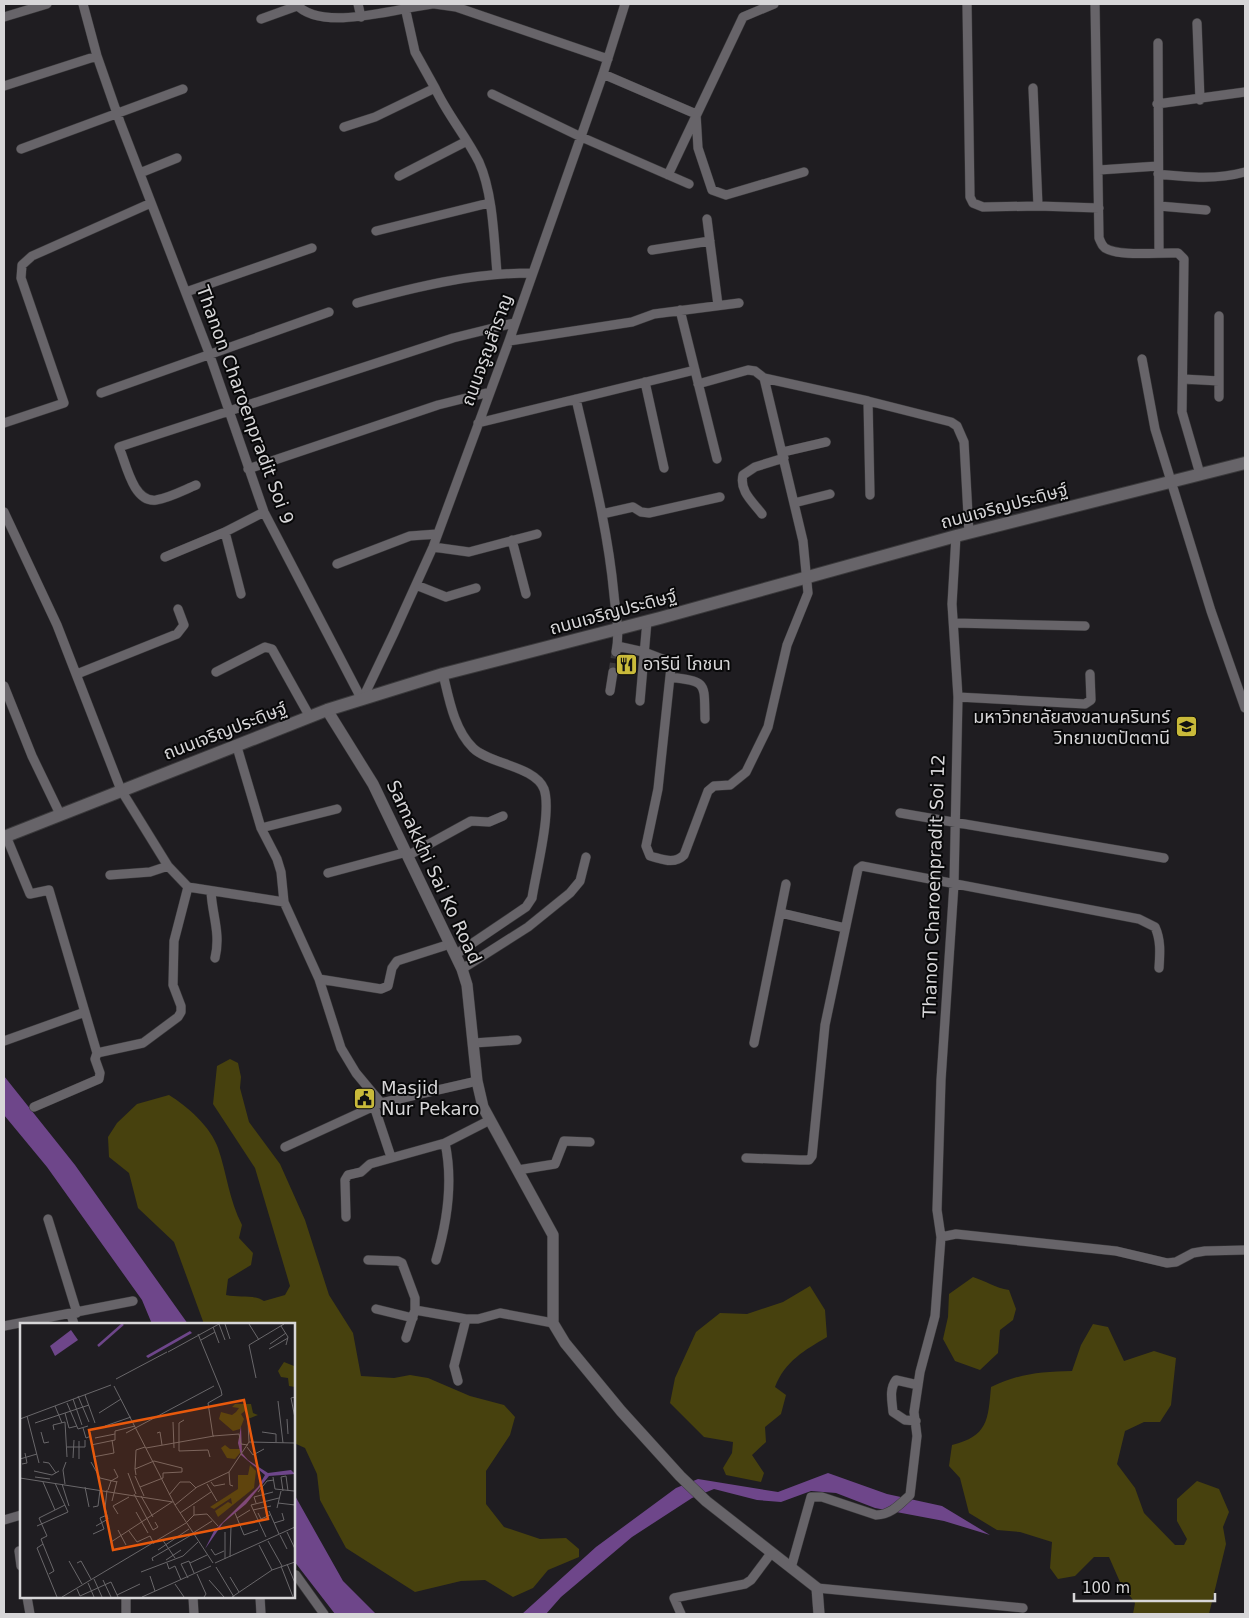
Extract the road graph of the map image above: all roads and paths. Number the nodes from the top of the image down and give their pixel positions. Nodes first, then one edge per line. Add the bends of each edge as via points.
1 (47, 4) edge
2 (83, 4) edge
3 (358, 4) edge
4 (433, 4) edge
5 (625, 4) edge
6 (774, 4) edge
7 (967, 4) edge
8 (1095, 4) edge
9 (296, 5) edge
10 (405, 7) junction
11 (4, 17) edge
12 (361, 17) junction
13 (261, 19) dead end
14 (1197, 23) dead end
15 (1158, 43) dead end
16 (97, 56) junction
17 (608, 59) junction
18 (603, 74) junction
19 (4, 86) edge
20 (435, 88) junction
21 (1034, 88) dead end
22 (183, 89) dead end
23 (1245, 92) edge
24 (492, 94) dead end
25 (1200, 100) junction
26 (1157, 104) junction
27 (118, 112) junction
28 (696, 114) junction
29 (344, 128) dead end
30 (579, 136) junction
31 (467, 141) junction
32 (21, 149) dead end
33 (177, 158) dead end
34 (1099, 170) junction
35 (1158, 170) junction
36 (804, 172) dead end
37 (1245, 172) edge
38 (140, 173) junction
39 (668, 175) junction
40 (399, 176) dead end
41 (690, 184) dead end
42 (151, 203) junction
43 (489, 203) junction
44 (1038, 206) junction
45 (1159, 206) junction
46 (1099, 208) junction
47 (1206, 210) dead end
48 (707, 219) dead end
49 (376, 231) dead end
50 (710, 242) junction
51 (312, 248) dead end
52 (652, 250) dead end
53 (1159, 252) junction
54 (497, 273) junction
55 (531, 273) junction
56 (186, 292) junction
57 (357, 303) dead end
58 (739, 303) dead end
59 (718, 305) junction
60 (680, 310) junction
61 (329, 312) dead end
62 (1219, 316) dead end
63 (514, 323) junction
64 (509, 341) junction
65 (209, 353) junction
66 (1142, 360) dead end
67 (695, 370) junction
68 (764, 378) junction
69 (1183, 379) junction
70 (1219, 381) junction
71 (645, 382) junction
72 (698, 384) junction
73 (490, 392) junction
74 (101, 393) dead end
75 (1219, 397) dead end
76 (576, 399) junction
77 (868, 401) junction
78 (229, 412) junction
79 (4, 423) edge
80 (478, 423) junction
81 (826, 442) dead end
82 (784, 455) junction
83 (717, 459) dead end
84 (1245, 462) edge
85 (664, 468) dead end
86 (248, 469) junction
87 (1200, 474) junction
88 (1172, 481) junction
89 (196, 485) dead end
90 (830, 494) dead end
91 (870, 494) dead end
92 (720, 497) dead end
93 (794, 502) junction
94 (264, 512) junction
95 (602, 514) junction
96 (762, 514) dead end
97 (5, 517) edge
98 (225, 532) junction
99 (969, 533) junction
100 (437, 534) junction
101 (537, 534) dead end
102 (956, 536) junction
103 (512, 540) junction
104 (433, 547) junction
105 (164, 557) dead end
106 (337, 564) dead end
107 (808, 577) junction
108 (416, 585) junction
109 (476, 588) dead end
110 (241, 594) dead end
111 (526, 594) dead end
112 (178, 609) dead end
113 (646, 621) junction
114 (954, 623) junction
115 (1085, 626) dead end
116 (619, 628) junction
117 (644, 652) junction
118 (216, 672) dead end
119 (613, 672) tunnel mouth
120 (77, 674) junction
121 (443, 674) junction
122 (1090, 674) dead end
123 (670, 677) junction
124 (4, 686) edge
125 (610, 690) dead end
126 (958, 697) junction
127 (362, 700) junction
128 (640, 701) dead end
129 (1245, 708) edge
130 (327, 710) junction
131 (310, 717) junction
132 (705, 719) dead end
133 (237, 747) junction
134 (121, 790) junction
135 (337, 809) dead end
136 (900, 813) dead end
137 (60, 814) junction
138 (503, 816) dead end
139 (954, 824) junction
140 (260, 828) junction
141 (5, 836) edge
142 (408, 854) junction
143 (586, 857) dead end
144 (1164, 858) dead end
145 (168, 866) junction
146 (328, 873) dead end
147 (110, 875) dead end
148 (786, 884) dead end
149 (954, 884) junction
150 (188, 888) junction
151 (212, 891) junction
152 (284, 902) junction
153 (781, 913) junction
154 (845, 928) junction
155 (453, 949) junction
156 (215, 958) dead end
157 (1159, 968) dead end
158 (462, 969) junction
159 (319, 978) junction
160 (85, 1012) junction
161 (518, 1040) dead end
162 (4, 1041) edge
163 (474, 1042) junction
164 (754, 1043) dead end
165 (97, 1053) junction
166 (478, 1081) junction
167 (378, 1105) junction
168 (34, 1107) dead end
169 (490, 1120) junction
170 (590, 1142) dead end
171 (445, 1143) junction
172 (285, 1147) dead end
173 (391, 1157) junction
174 (746, 1158) dead end
175 (518, 1170) junction
176 (346, 1217) dead end
177 (48, 1219) dead end
178 (941, 1237) junction
179 (1245, 1250) edge
180 (368, 1260) dead end
181 (436, 1260) dead end
182 (133, 1301) dead end
183 (376, 1309) dead end
184 (74, 1314) junction
185 (414, 1314) junction
186 (466, 1319) junction
187 (27, 1323) edge
188 (74, 1323) edge
189 (553, 1323) junction
190 (20, 1324) edge
191 (4, 1326) edge
192 (406, 1338) dead end
193 (458, 1381) dead end
194 (918, 1385) junction
195 (916, 1421) junction
196 (20, 1515) edge
197 (4, 1520) edge
198 (772, 1552) junction
199 (791, 1568) junction
200 (296, 1576) dead end
201 (817, 1588) junction
202 (27, 1598) edge
203 (126, 1598) edge
204 (193, 1598) edge
205 (260, 1598) edge
206 (1023, 1608) dead end
207 (30, 1614) edge
208 (126, 1614) edge
209 (194, 1614) edge
210 (261, 1614) edge
211 (324, 1614) edge
212 (681, 1614) edge
213 (819, 1614) edge

1 - 11 street
2 - 16 street, Thanon Charoenpradit Soi 9
3 - 12 street
4 - 10 street
4 - 17 street via 456,8
5 - 17 street, ถนนจรูญสำราญ
6 - 28 street via 742,17
7 - 44 street via 970,197 973,203 983,207
8 - 34 street
9 - 12 street via 314,15
9 - 13 street
10 - 12 street
10 - 20 street via 414,52
14 - 25 street
15 - 26 street
16 - 19 street
16 - 27 street, Thanon Charoenpradit Soi 9
17 - 18 street, ถนนจรูญสำราญ
18 - 28 street
18 - 30 street, ถนนจรูญสำราญ
20 - 29 street
20 - 31 street
21 - 44 street
22 - 27 street
23 - 25 street
24 - 30 street
25 - 26 street
26 - 35 street
27 - 32 street
27 - 38 street, Thanon Charoenpradit Soi 9
28 - 36 street via 698,148 712,190 726,195
28 - 39 street
30 - 39 street
30 - 55 street, ถนนจรูญสำราญ
31 - 40 street
31 - 43 street via 483,174
33 - 38 street
34 - 35 street
34 - 46 street
35 - 37 street via 1208,179
35 - 45 street
38 - 42 street, Thanon Charoenpradit Soi 9
39 - 41 street
42 - 56 street, Thanon Charoenpradit Soi 9
42 - 79 street via 32,256 22,265 21,278 64,403
43 - 49 street
43 - 54 street
44 - 46 street
45 - 47 street
45 - 53 street
46 - 53 street via 1100,238 1107,250
48 - 50 street
50 - 52 street
50 - 59 street
51 - 56 street
53 - 69 street via 1182,254 1184,259
54 - 55 street
54 - 57 street via 423,285
55 - 63 street, ถนนจรูญสำราญ
56 - 65 street, Thanon Charoenpradit Soi 9
58 - 59 street
59 - 60 street
60 - 64 street via 632,322
60 - 67 street
61 - 65 street
62 - 70 street
63 - 64 street, ถนนจรูญสำราญ
63 - 78 street via 453,338
64 - 73 street, ถนนจรูญสำราญ
65 - 74 street
65 - 78 street, Thanon Charoenpradit Soi 9
66 - 88 street via 1155,429
67 - 71 street
67 - 72 street
68 - 72 street via 748,370
68 - 77 street
68 - 82 street
69 - 70 street
69 - 87 street via 1182,412
70 - 75 street
71 - 76 street
71 - 85 street
72 - 83 street
73 - 80 street, ถนนจรูญสำราญ
73 - 86 street via 438,405
76 - 80 street
76 - 95 street
77 - 91 street
77 - 99 street via 957,426 964,442
78 - 86 street, Thanon Charoenpradit Soi 9
78 - 89 street via 120,446 137,492 144,498 156,500
80 - 100 street, ถนนจรูญสำราญ
81 - 82 street
82 - 93 street
82 - 96 street via 754,467 743,476 743,490
84 - 87 main road, ถนนเจริญประดิษฐ์
86 - 94 street, Thanon Charoenpradit Soi 9
87 - 88 main road, ถนนเจริญประดิษฐ์
88 - 99 main road, ถนนเจริญประดิษฐ์
88 - 129 street via 1211,611
90 - 93 street
92 - 95 street via 649,513 633,507
93 - 107 street
94 - 98 street
94 - 127 street, Thanon Charoenpradit Soi 9
95 - 116 street
97 - 120 street via 58,625
98 - 105 street
98 - 110 street
99 - 102 main road, ถนนเจริญประดิษฐ์
100 - 104 street, ถนนจรูญสำราญ
100 - 106 street via 410,536
101 - 103 street
102 - 107 main road, ถนนเจริญประดิษฐ์
102 - 114 street, Thanon Charoenpradit Soi 12
103 - 104 street via 469,552
103 - 111 street
104 - 108 street, ถนนจรูญสำราญ
107 - 113 main road, ถนนเจริญประดิษฐ์
107 - 123 street via 806,600 787,645 768,727 746,772 730,785 714,786 708,791 684,855 673,861 650,856 646,846 658,789
108 - 109 street via 446,597
108 - 127 street, ถนนจรูญสำราญ
112 - 120 street via 184,624 177,634
113 - 116 main road, ถนนเจริญประดิษฐ์
113 - 117 street
114 - 115 street
114 - 126 street, Thanon Charoenpradit Soi 12
116 - 117 street via 617,649
116 - 121 main road, ถนนเจริญประดิษฐ์
117 - 123 street via 670,662
117 - 128 street
118 - 131 street via 264,647 272,649
119 - 125 street
120 - 134 street
121 - 127 main road, ถนนเจริญประดิษฐ์
121 - 155 street via 462,734 474,749 533,776 543,786 547,808 532,898 526,907
122 - 126 street via 1091,700 1085,704
123 - 132 street via 702,685
124 - 137 street
126 - 139 street, Thanon Charoenpradit Soi 12
127 - 130 main road, ถนนเจริญประดิษฐ์
130 - 131 main road, ถนนเจริญประดิษฐ์
130 - 142 street, Samakkhi Sai Ko Road via 373,784
131 - 133 main road, ถนนเจริญประดิษฐ์
133 - 134 main road, ถนนเจริญประดิษฐ์
133 - 140 street
134 - 137 main road, ถนนเจริญประดิษฐ์
134 - 145 street
135 - 140 street
136 - 139 street
137 - 141 main road, ถนนเจริญประดิษฐ์
138 - 142 street via 486,822 471,822
139 - 144 street
139 - 149 street, Thanon Charoenpradit Soi 12
140 - 152 street via 278,859
141 - 160 street via 30,894 49,890
142 - 146 street
142 - 155 street, Samakkhi Sai Ko Road
143 - 158 street via 580,881 570,893 528,927
145 - 147 street via 150,872
145 - 150 street
148 - 153 street
149 - 154 street via 870,865 862,866 858,869
149 - 157 street via 1150,923 1159,939
149 - 178 street, Thanon Charoenpradit Soi 12 via 941,1080 938,1210
150 - 151 street
150 - 165 street via 174,941 173,985 181,1006 178,1018 143,1043
151 - 152 street
151 - 156 street via 212,908 219,936
152 - 159 street
153 - 154 street
153 - 164 street
154 - 174 street via 824,1025 812,1156 809,1160
155 - 158 street, Samakkhi Sai Ko Road
155 - 159 street via 397,961 388,986 381,989
158 - 163 street, Samakkhi Sai Ko Road via 468,985
159 - 167 street via 347,1060
160 - 162 street
160 - 165 street
161 - 163 street
163 - 166 street, Samakkhi Sai Ko Road
165 - 168 street via 99,1079
166 - 167 street
166 - 169 street, Samakkhi Sai Ko Road via 483,1107
167 - 172 street
167 - 173 street
169 - 171 street
169 - 175 street, Samakkhi Sai Ko Road
170 - 175 street via 564,1141 554,1164
171 - 173 street
171 - 181 street via 450,1165 442,1238
173 - 176 street via 370,1164 346,1178
175 - 189 street, Samakkhi Sai Ko Road via 553,1234
177 - 184 street
178 - 179 street via 956,1234 1106,1250 1167,1262 1176,1262 1193,1253
178 - 194 street, Thanon Charoenpradit Soi 12 via 935,1316
180 - 185 street via 402,1263 415,1298
182 - 184 street
183 - 185 street
184 - 187 street
184 - 188 street
185 - 186 street
185 - 192 street
186 - 189 street via 500,1313
186 - 193 street via 454,1366
189 - 198 street via 565,1343 621,1411 680,1476 706,1501
190 - 191 street
194 - 195 street, Thanon Charoenpradit Soi 12
194 - 195 street via 896,1380 891,1395 893,1412 905,1420
195 - 199 street, Thanon Charoenpradit Soi 12 via 910,1495 889,1513 876,1515 822,1497 811,1497
196 - 197 street
198 - 199 street
198 - 212 street via 745,1584 674,1598
199 - 201 street
200 - 211 street
201 - 206 street
201 - 213 street
202 - 207 street
203 - 208 street
204 - 209 street
205 - 210 street

